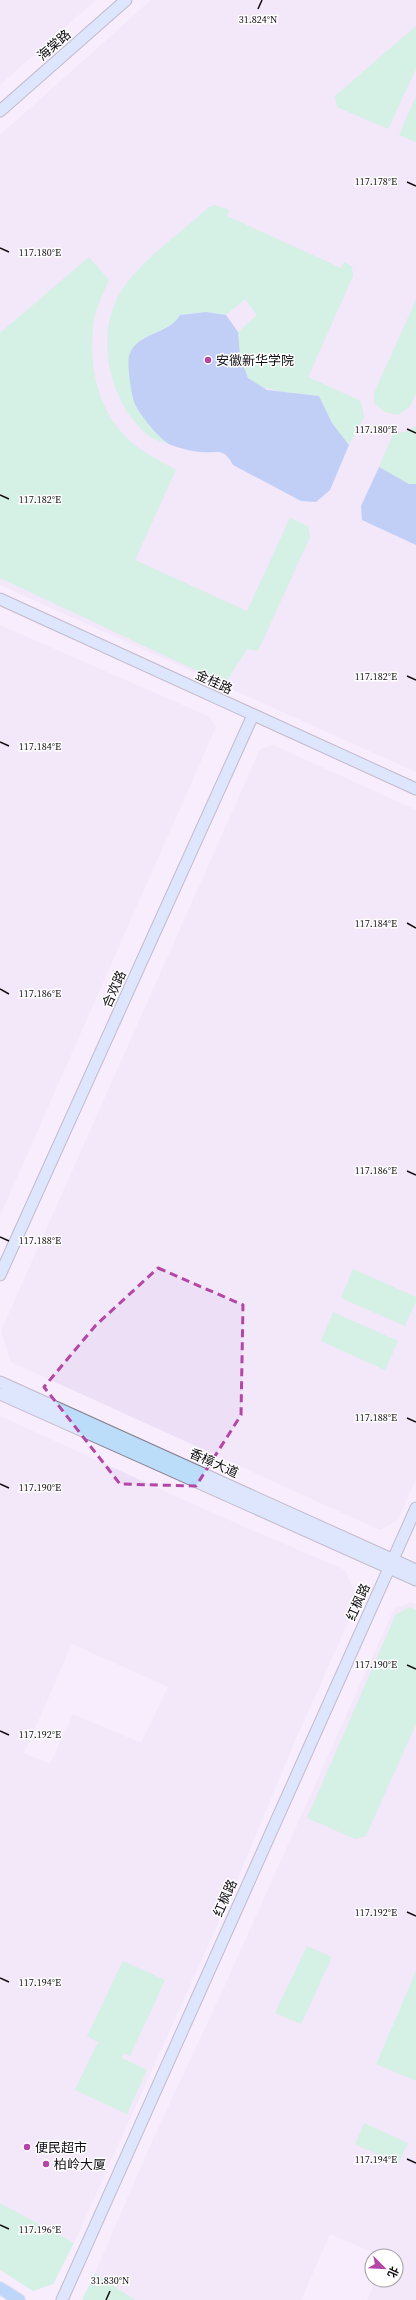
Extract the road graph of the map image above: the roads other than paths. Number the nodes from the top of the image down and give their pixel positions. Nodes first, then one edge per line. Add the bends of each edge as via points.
1 (126, 0) edge
2 (0, 111) edge
3 (0, 600) edge
4 (253, 715) junction
5 (416, 789) edge
6 (0, 1276) edge
7 (0, 1382) edge
8 (0, 1394) edge
9 (416, 1508) edge
10 (391, 1564) junction
11 (416, 1570) edge
12 (416, 1580) edge
13 (0, 2288) edge
14 (19, 2300) edge
15 (62, 2300) edge

1 - 2 street, 海棠路
3 - 4 street, 金桂路
4 - 5 street, 金桂路
4 - 6 street, 合欢路
7 - 10 street, 香樟大道
8 - 10 street, 香樟大道
9 - 10 street, 红枫路
10 - 11 street, 香樟大道
10 - 12 street, 香樟大道
10 - 15 street, 红枫路
13 - 14 main road

